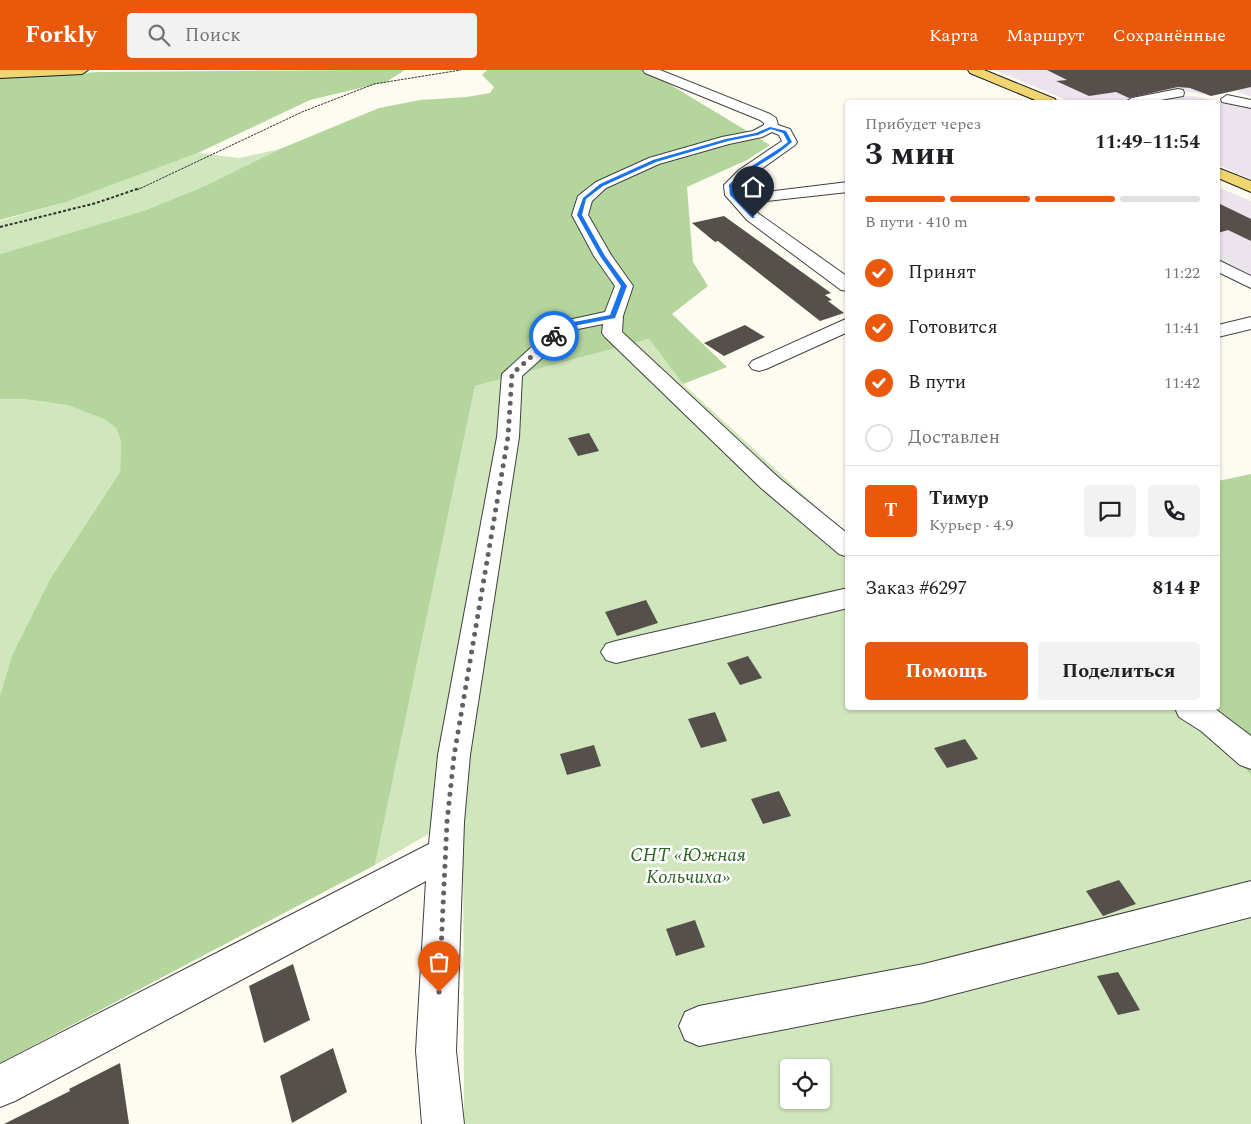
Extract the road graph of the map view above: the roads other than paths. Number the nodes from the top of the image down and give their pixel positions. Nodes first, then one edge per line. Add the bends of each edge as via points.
1 (82, 70) edge
2 (649, 70) edge
3 (974, 70) edge
4 (0, 74) edge
5 (1178, 93) dead end
6 (1227, 99) dead end
7 (1045, 100) edge
8 (1142, 100) edge
9 (1251, 104) edge
10 (771, 127) junction
11 (1220, 174) edge
12 (845, 187) edge
13 (1251, 187) edge
14 (737, 200) junction
15 (1220, 265) edge
16 (1251, 283) edge
17 (845, 284) edge
18 (613, 316) junction
19 (1251, 323) edge
20 (845, 325) edge
21 (1220, 330) edge
22 (759, 365) dead end
23 (845, 546) edge
24 (845, 599) edge
25 (616, 652) dead end
26 (1193, 710) edge
27 (1251, 755) edge
28 (446, 838) junction
29 (1251, 899) edge
30 (699, 1026) dead end
31 (0, 1086) edge
32 (443, 1124) edge

1 - 4 main road
2 - 10 street via 764,117 771,121
3 - 7 main road
5 - 8 street
6 - 9 street
10 - 14 street via 785,132 790,142 736,180 732,185
10 - 18 street via 757,134 654,161 601,185 584,199 580,215 624,286
11 - 13 main road
12 - 14 street
14 - 17 street via 753,217
15 - 16 street
18 - 23 street via 612,333 770,484
18 - 28 street via 566,326 512,374 508,437 454,756
19 - 21 street
20 - 22 street
24 - 25 street
26 - 27 street
28 - 31 street
28 - 32 street via 436,1052
29 - 30 street via 924,983

